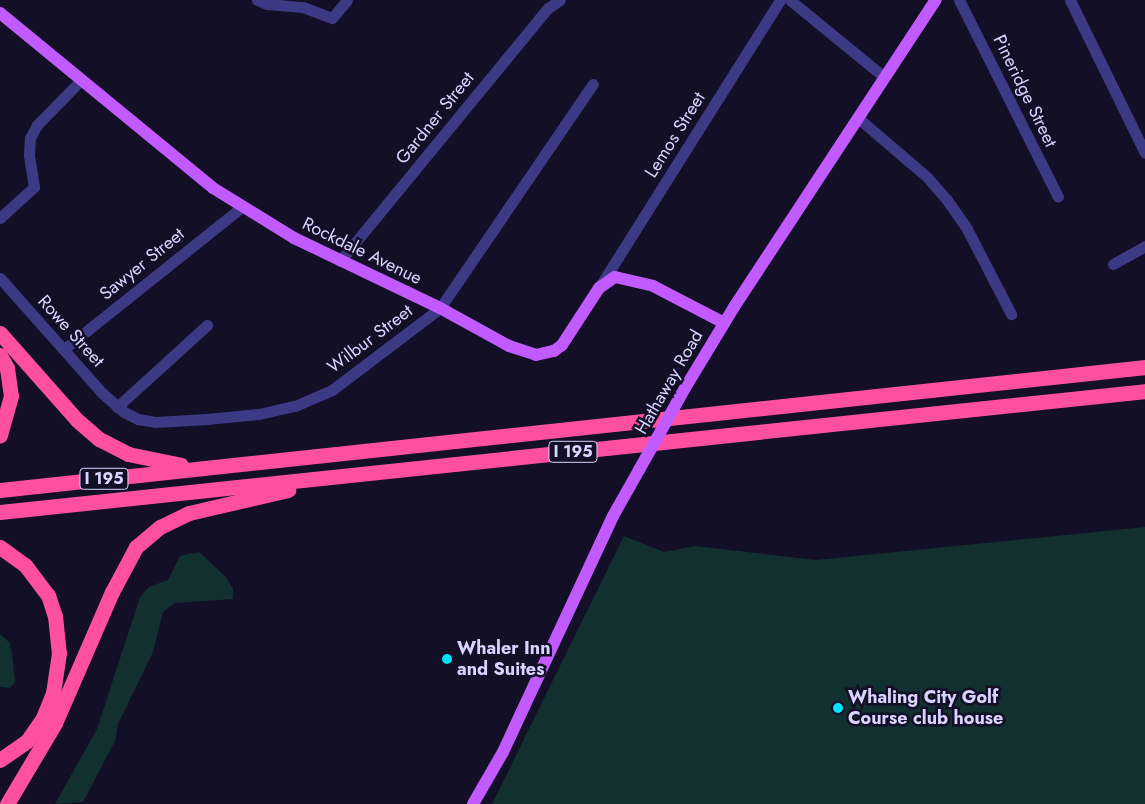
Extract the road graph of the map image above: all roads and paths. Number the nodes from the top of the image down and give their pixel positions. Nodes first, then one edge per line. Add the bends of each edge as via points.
1 (257, 0) edge
2 (347, 0) edge
3 (560, 0) edge
4 (780, 0) edge
5 (790, 0) edge
6 (936, 0) edge
7 (960, 0) edge
8 (1070, 0) edge
9 (545, 4) edge
10 (0, 13) edge
11 (884, 77) junction
12 (80, 80) junction
13 (593, 84) dead end
14 (858, 118) junction
15 (1145, 153) edge
16 (1058, 197) dead end
17 (242, 206) junction
18 (0, 218) edge
19 (1145, 246) edge
20 (340, 261) junction
21 (1113, 264) dead end
22 (0, 278) edge
23 (599, 288) junction
24 (440, 308) junction
25 (1010, 314) dead end
26 (724, 323) junction
27 (206, 325) dead end
28 (0, 333) edge
29 (64, 349) junction
30 (0, 355) edge
31 (1145, 367) edge
32 (1145, 391) edge
33 (117, 407) junction
34 (0, 435) edge
35 (207, 468) junction
36 (345, 476) junction
37 (0, 490) edge
38 (0, 512) edge
39 (0, 547) edge
40 (0, 760) edge
41 (6, 804) edge
42 (473, 804) edge

1 - 2 street via 303,7 332,18
3 - 9 street, Gardner Street
4 - 23 street, Lemos Street
5 - 11 street
6 - 11 main road, Hathaway Road
7 - 16 street, Pineridge Street
8 - 15 street
9 - 20 street, Gardner Street
10 - 12 main road, Rockdale Avenue
11 - 14 main road, Hathaway Road
12 - 17 main road, Rockdale Avenue via 186,168
12 - 18 street via 37,125 30,138 29,155 34,187
13 - 24 street, Wilbur Street
14 - 25 street via 926,177 947,200 967,229
14 - 26 main road, Hathaway Road
17 - 20 main road, Rockdale Avenue
17 - 29 street, Sawyer Street
19 - 21 street
20 - 24 main road, Rockdale Avenue
22 - 29 street, Rowe Street
23 - 24 main road, Rockdale Avenue via 562,344 543,355 508,346
23 - 26 main road via 615,277 633,279 693,305
24 - 33 street, Wilbur Street via 332,390 295,406 241,416 155,422 138,419
26 - 42 main road, Hathaway Road, bridge via 609,524 503,752
27 - 33 street
28 - 35 highway via 70,413 99,439 144,459
29 - 33 street, Rowe Street
30 - 34 highway via 7,368 11,396
31 - 35 highway, I 195
32 - 36 highway, I 195
35 - 37 highway, I 195
36 - 38 highway, I 195
36 - 41 highway via 189,513 160,527 143,540 119,578 55,723
39 - 40 highway via 25,565 48,595 55,616 59,653 55,686 43,718 27,741

